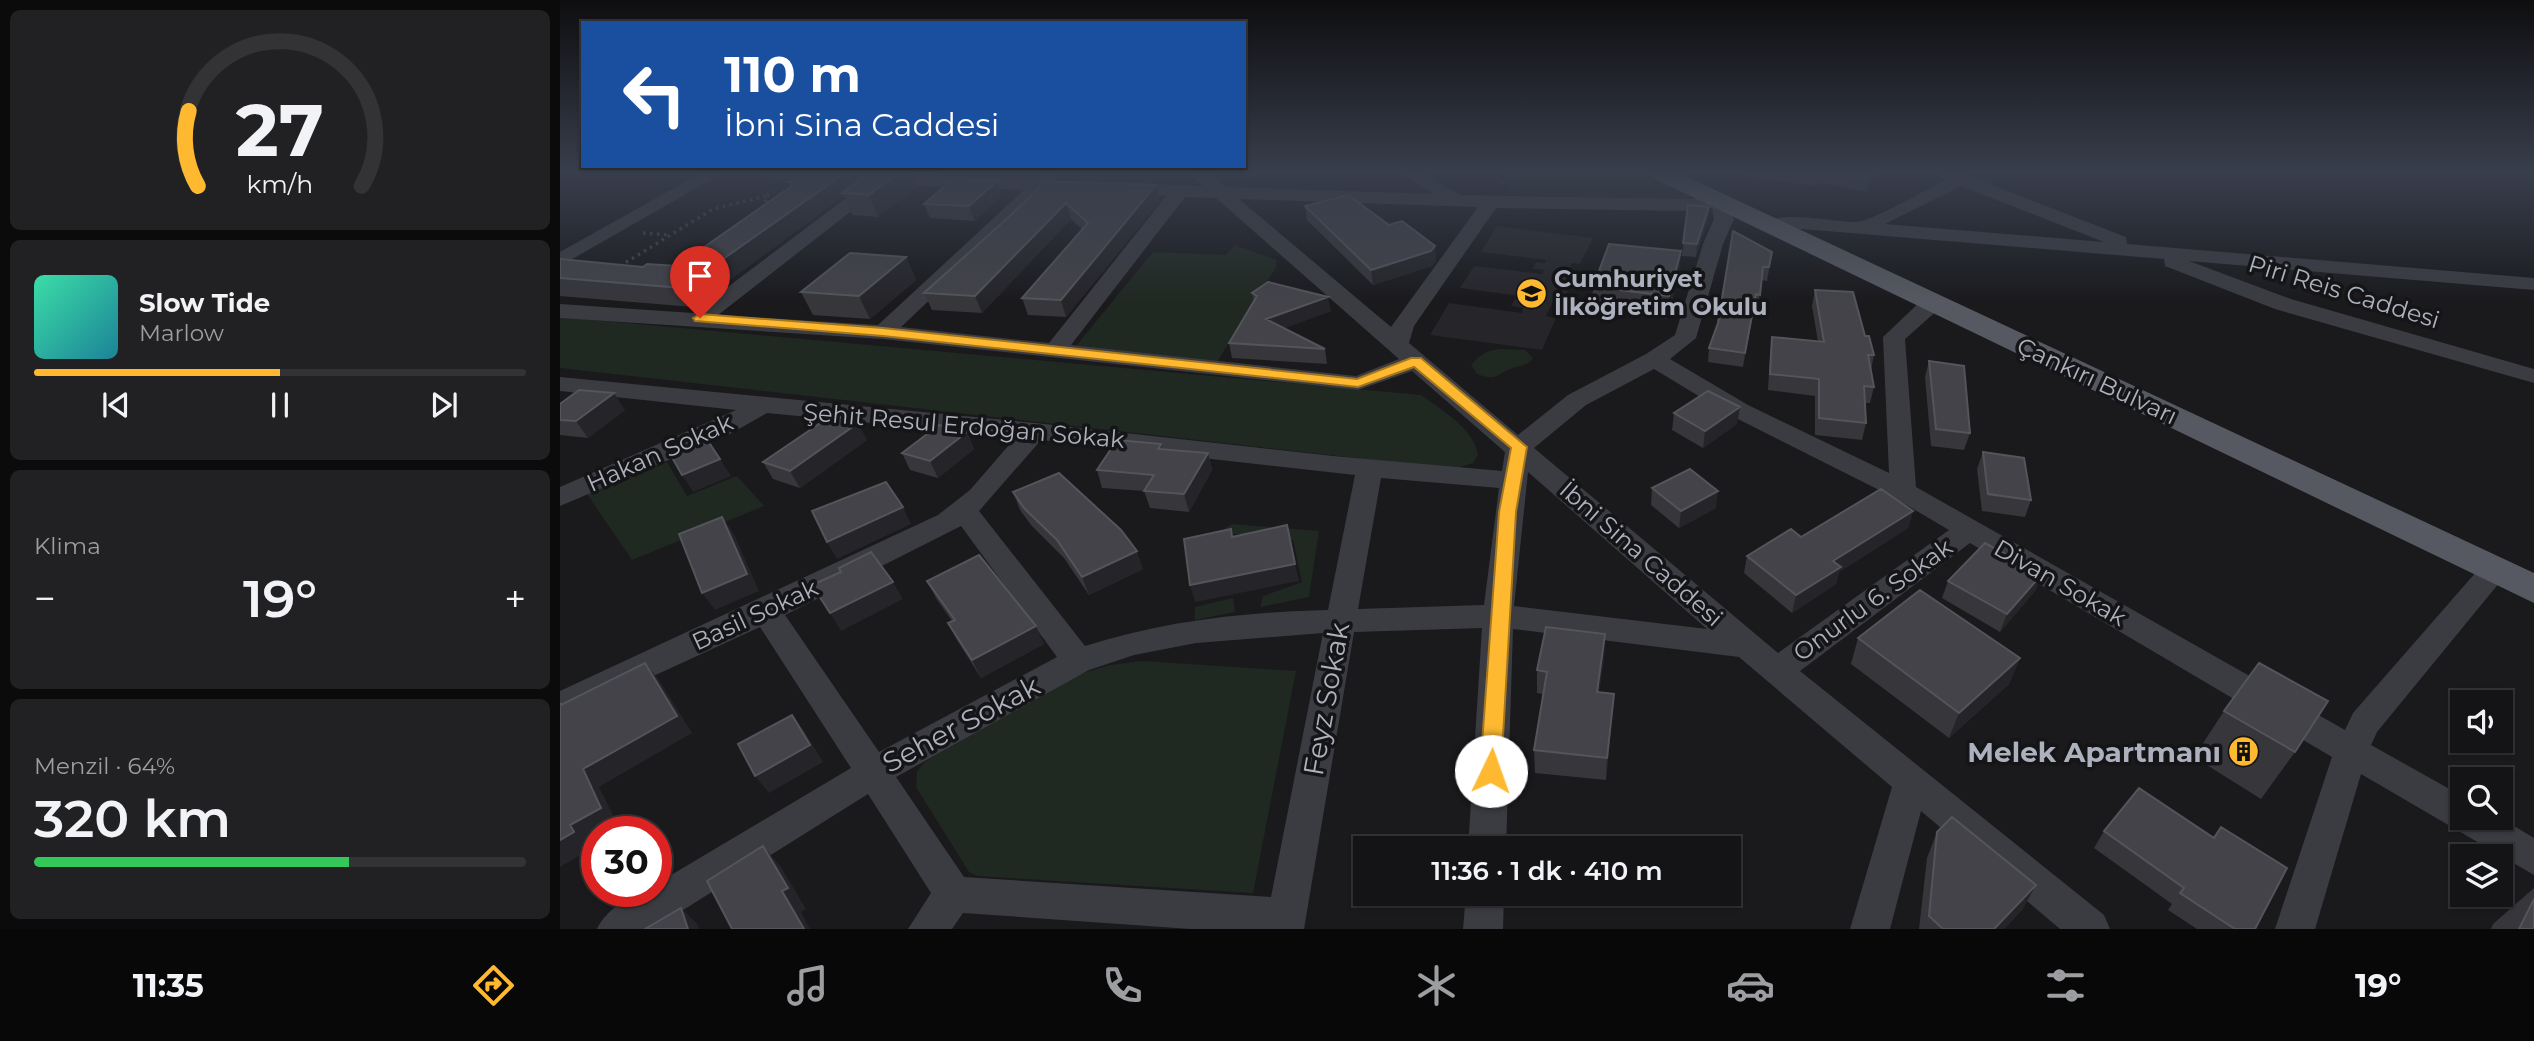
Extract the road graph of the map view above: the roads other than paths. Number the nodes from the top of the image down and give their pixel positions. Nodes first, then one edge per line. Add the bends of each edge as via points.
1 (637, 216) edge
2 (834, 216) edge
3 (1006, 216) edge
4 (1162, 216) edge
5 (1250, 216) edge
6 (1481, 216) edge
7 (1723, 216) edge
8 (1751, 216) edge
9 (1882, 216) edge
10 (2055, 216) edge
11 (1771, 226) junction
12 (1861, 228) junction
13 (2146, 252) junction
14 (560, 260) edge
15 (2534, 284) edge
16 (1932, 303) junction
17 (560, 311) edge
18 (700, 318) junction
19 (883, 332) junction
20 (1056, 349) junction
21 (1406, 354) junction
22 (1654, 359) junction
23 (2534, 376) edge
24 (560, 384) edge
25 (759, 407) junction
26 (1035, 431) junction
27 (1519, 447) junction
28 (1369, 469) junction
29 (1513, 480) junction
30 (1903, 491) junction
31 (560, 497) edge
32 (965, 512) junction
33 (1968, 530) junction
34 (2494, 570) junction
35 (2534, 589) edge
36 (766, 611) junction
37 (1498, 616) junction
38 (1341, 619) junction
39 (1746, 646) junction
40 (1078, 661) junction
41 (1778, 670) junction
42 (560, 706) edge
43 (2352, 749) junction
44 (872, 773) junction
45 (1911, 781) junction
46 (2450, 808) edge
47 (2487, 830) edge
48 (1488, 836) edge
49 (2534, 858) edge
50 (954, 894) junction
51 (1484, 906) edge
52 (1285, 923) edge
53 (617, 929) edge
54 (928, 929) edge
55 (1483, 929) edge
56 (1870, 929) edge
57 (2090, 929) edge
58 (2295, 929) edge

1 - 14 street
2 - 18 street
3 - 19 street
4 - 20 street
5 - 21 street, İbni Sina Caddesi
6 - 21 street via 1403,326
7 - 22 street via 1685,338
8 - 11 main road, Çankırı Bulvarı
9 - 12 street
10 - 13 street, Piri Reis Caddesi
11 - 12 street via 1802,223
11 - 16 main road, Çankırı Bulvarı
12 - 13 street
13 - 15 street
13 - 23 street, Piri Reis Caddesi via 2283,304
16 - 30 street via 1894,337
16 - 34 main road, Çankırı Bulvarı
17 - 18 street
18 - 19 street
19 - 20 street
20 - 21 street via 1066,354 1358,383
21 - 27 street, İbni Sina Caddesi
22 - 27 street via 1577,400
22 - 30 street, Divan Sokak via 1739,410
24 - 25 street, Şehit Resul Erdoğan Sokak
25 - 26 street, Şehit Resul Erdoğan Sokak
25 - 31 street, Hakan Sokak
26 - 28 street, Şehit Resul Erdoğan Sokak
26 - 32 street, Basil Sokak
27 - 29 street
27 - 39 street, İbni Sina Caddesi
28 - 29 street, Şehit Resul Erdoğan Sokak
28 - 38 street, Feyz Sokak
29 - 37 street
30 - 33 street, Divan Sokak
32 - 36 street, Basil Sokak
32 - 40 street
33 - 41 street, Onurlu 6. Sokak
33 - 43 street, Divan Sokak
34 - 35 main road, Çankırı Bulvarı
34 - 43 street via 2365,723
36 - 42 street, Basil Sokak
36 - 44 street
37 - 38 street
37 - 39 street
37 - 48 street
38 - 40 street, Seher Sokak via 1196,631 1133,643
38 - 52 street, Feyz Sokak
39 - 41 street, İbni Sina Caddesi
40 - 44 street, Seher Sokak
41 - 45 street, İbni Sina Caddesi
43 - 46 street, Divan Sokak
43 - 58 street
44 - 50 street
44 - 53 street, Seher Sokak
45 - 56 street
45 - 57 street, İbni Sina Caddesi
47 - 49 street, Divan Sokak
50 - 52 street
50 - 54 street
51 - 55 street

